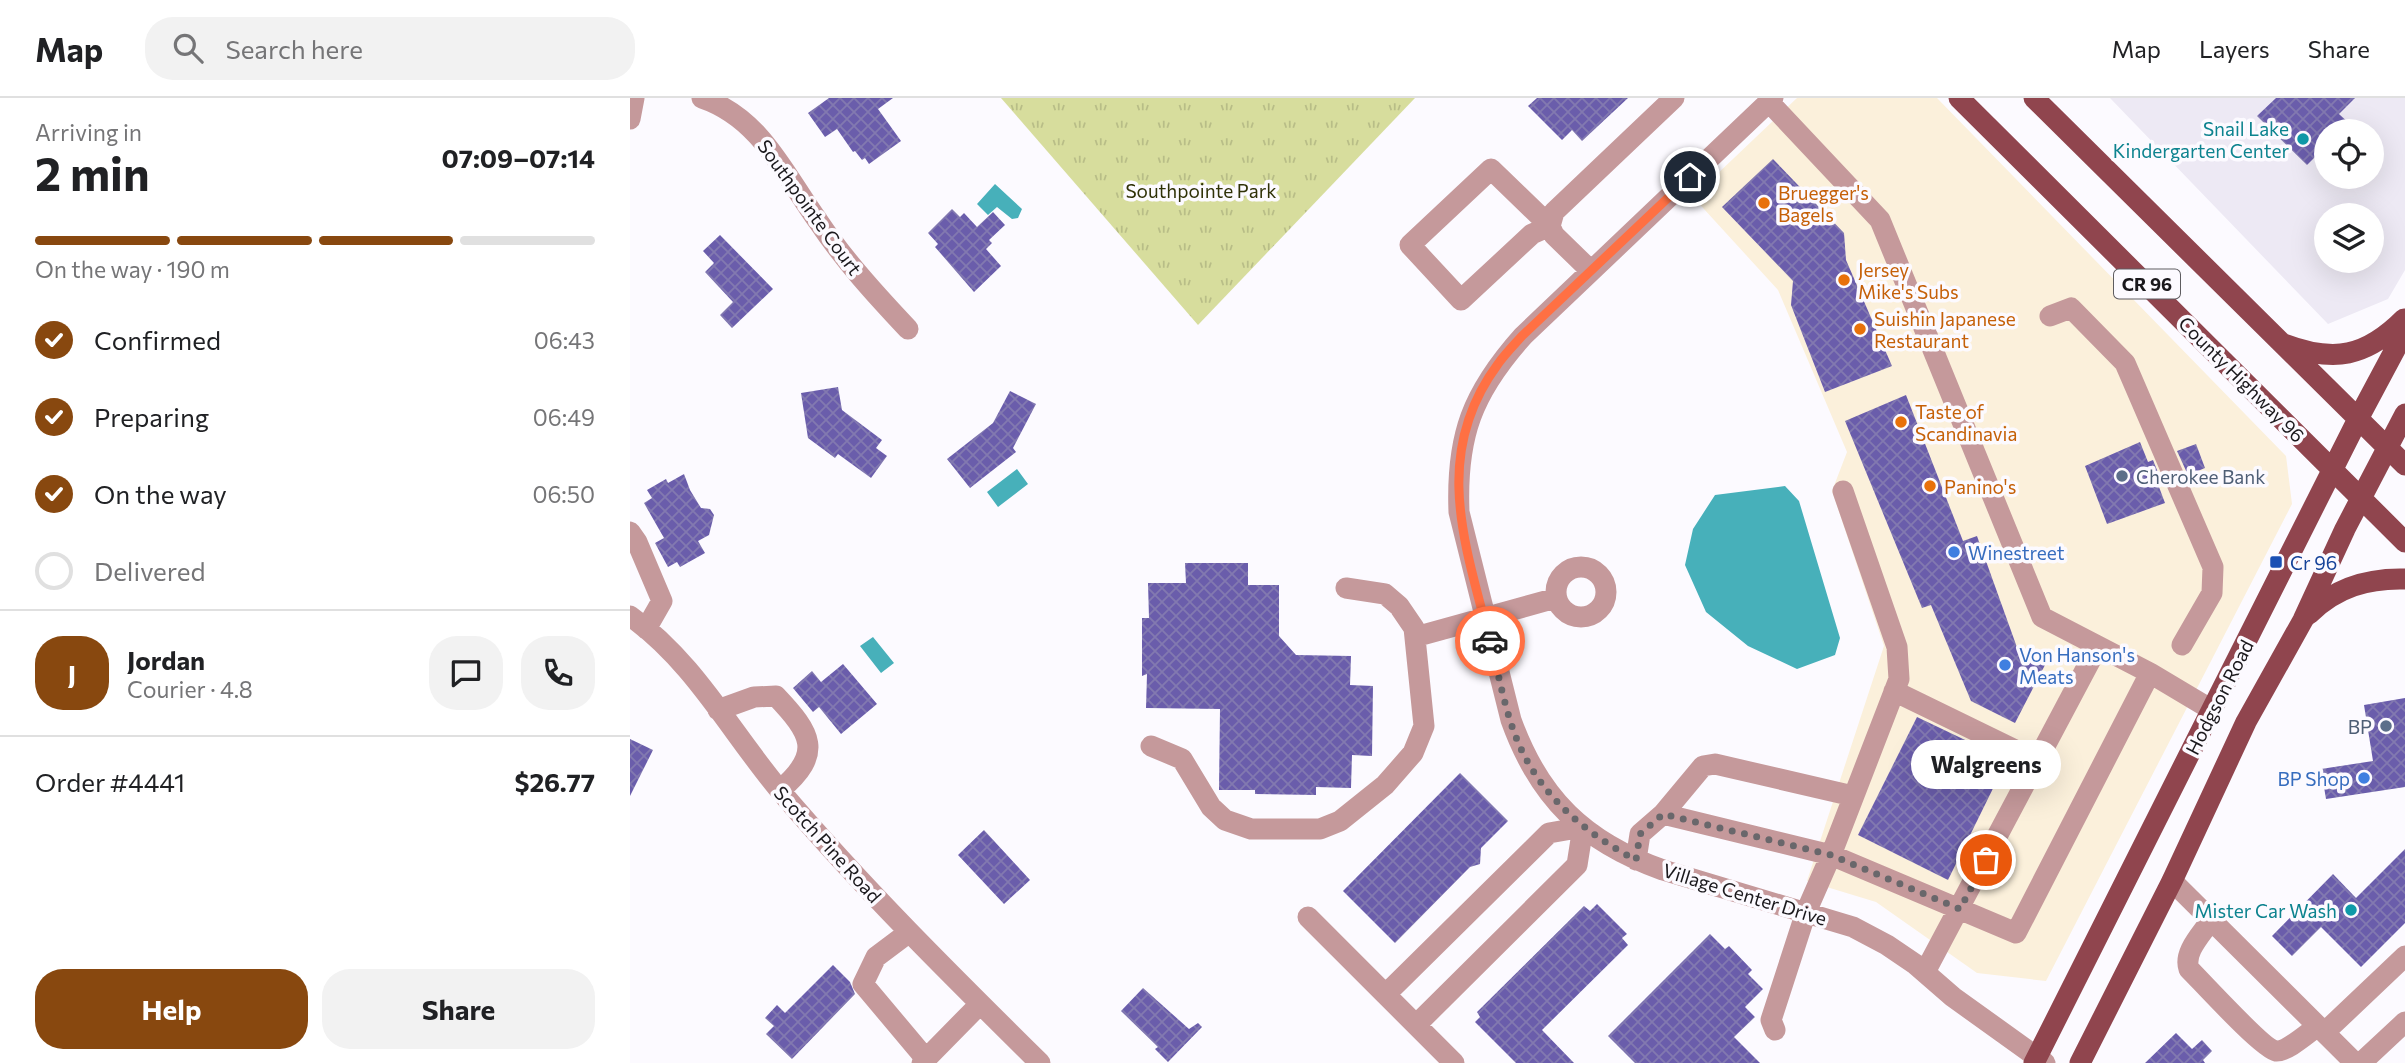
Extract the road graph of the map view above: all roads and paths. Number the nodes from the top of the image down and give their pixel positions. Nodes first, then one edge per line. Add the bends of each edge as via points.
1 (634, 98) edge
2 (702, 98) edge
3 (1674, 98) edge
4 (1959, 98) edge
5 (2034, 98) edge
6 (1771, 100) edge
7 (630, 119) edge
8 (1550, 226) junction
9 (1591, 271) junction
10 (2050, 316) dead end
11 (2405, 318) edge
12 (908, 329) dead end
13 (2405, 331) edge
14 (2280, 342) junction
15 (2405, 414) edge
16 (2358, 419) junction
17 (2388, 448) junction
18 (2405, 465) edge
19 (2334, 470) junction
20 (1843, 491) dead end
21 (2361, 498) junction
22 (630, 532) edge
23 (2405, 542) edge
24 (2405, 579) edge
25 (1346, 588) dead end
26 (1556, 598) dead end
27 (1484, 618) junction
28 (2303, 621) junction
29 (638, 622) edge
30 (1415, 636) junction
31 (2182, 645) dead end
32 (2098, 646) junction
33 (2150, 673) junction
34 (1894, 691) junction
35 (718, 710) junction
36 (2212, 710) junction
37 (1151, 746) dead end
38 (2038, 761) junction
39 (780, 790) junction
40 (1853, 796) junction
41 (1663, 814) junction
42 (1583, 827) junction
43 (1831, 855) junction
44 (1636, 860) junction
45 (2172, 881) junction
46 (1960, 909) junction
47 (1806, 912) junction
48 (1308, 918) dead end
49 (2211, 920) junction
50 (908, 933) junction
51 (2405, 956) edge
52 (1925, 972) junction
53 (1386, 994) junction
54 (980, 1004) junction
55 (2405, 1022) edge
56 (1416, 1025) junction
57 (2321, 1029) junction
58 (1775, 1030) dead end
59 (924, 1061) edge
60 (2039, 1061) edge
61 (1040, 1063) edge
62 (1454, 1063) edge
63 (2080, 1063) edge
64 (2355, 1063) edge
65 (2361, 1063) edge

1 - 7 street
2 - 12 street, Southpointe Court via 731,113 770,148 817,221
3 - 8 street via 1553,212
4 - 19 main road, County Highway 96 / CR 96
5 - 14 main road, CR 96
6 - 9 street, Village Center Drive
6 - 32 street via 1880,220 2042,617
8 - 8 street via 1491,169 1410,245 1461,300 1532,234
8 - 9 street via 1554,236
9 - 27 street, Village Center Drive via 1498,364 1468,422 1459,463 1459,512
10 - 31 street via 2071,307 2125,363 2213,567 2212,593
11 - 14 main road via 2386,338 2342,355 2305,352
13 - 16 main road, Hodgson Road
14 - 16 main road, CR 96
15 - 17 main road, Hodgson Road
16 - 17 main road, CR 96
16 - 19 main road, Hodgson Road
17 - 18 main road, CR 96
17 - 21 main road, Hodgson Road
19 - 21 main road, County Highway 96 / CR 96
19 - 36 main road, Hodgson Road
20 - 34 street via 1897,647 1899,679
21 - 23 main road, County Highway 96 / CR 96
21 - 28 main road, Hodgson Road
22 - 29 street via 662,601
24 - 28 main road via 2365,581 2342,590
25 - 30 street via 1385,594 1399,606
26 - 27 street
27 - 30 street
27 - 42 street, Village Center Drive via 1523,753 1538,779
28 - 45 main road, Hodgson Road via 2246,722
29 - 35 street, Scotch Pine Road via 684,665
30 - 37 street via 1424,726 1413,753 1385,785 1340,821 1320,829 1291,831 1251,829 1225,820 1211,807 1182,759
32 - 33 street
32 - 38 street
33 - 36 street
33 - 46 street via 2016,933
34 - 38 street
34 - 40 street
35 - 39 street, Scotch Pine Road
35 - 39 street via 754,697 776,696 800,723 809,749 799,774
36 - 60 main road, Hodgson Road
38 - 46 street
39 - 50 street, Scotch Pine Road
40 - 41 street via 1715,764 1703,766
40 - 43 street
41 - 43 street
41 - 44 street via 1640,834
42 - 44 street, Village Center Drive
42 - 53 street via 1549,833
42 - 56 street via 1577,865
43 - 46 street
43 - 47 street
44 - 47 street, Village Center Drive
45 - 49 street
45 - 63 main road, Hodgson Road
46 - 52 street
47 - 52 street, Village Center Drive via 1853,927
47 - 58 street via 1771,1020
48 - 53 street
49 - 57 street
49 - 57 street via 2193,946 2189,969 2267,1047 2285,1050
50 - 54 street, Scotch Pine Road
50 - 59 street via 876,957 863,984
51 - 57 street
52 - 60 street, Village Center Drive
53 - 56 street
54 - 59 street
54 - 61 street, Scotch Pine Road
55 - 65 street
56 - 62 street
57 - 64 street

